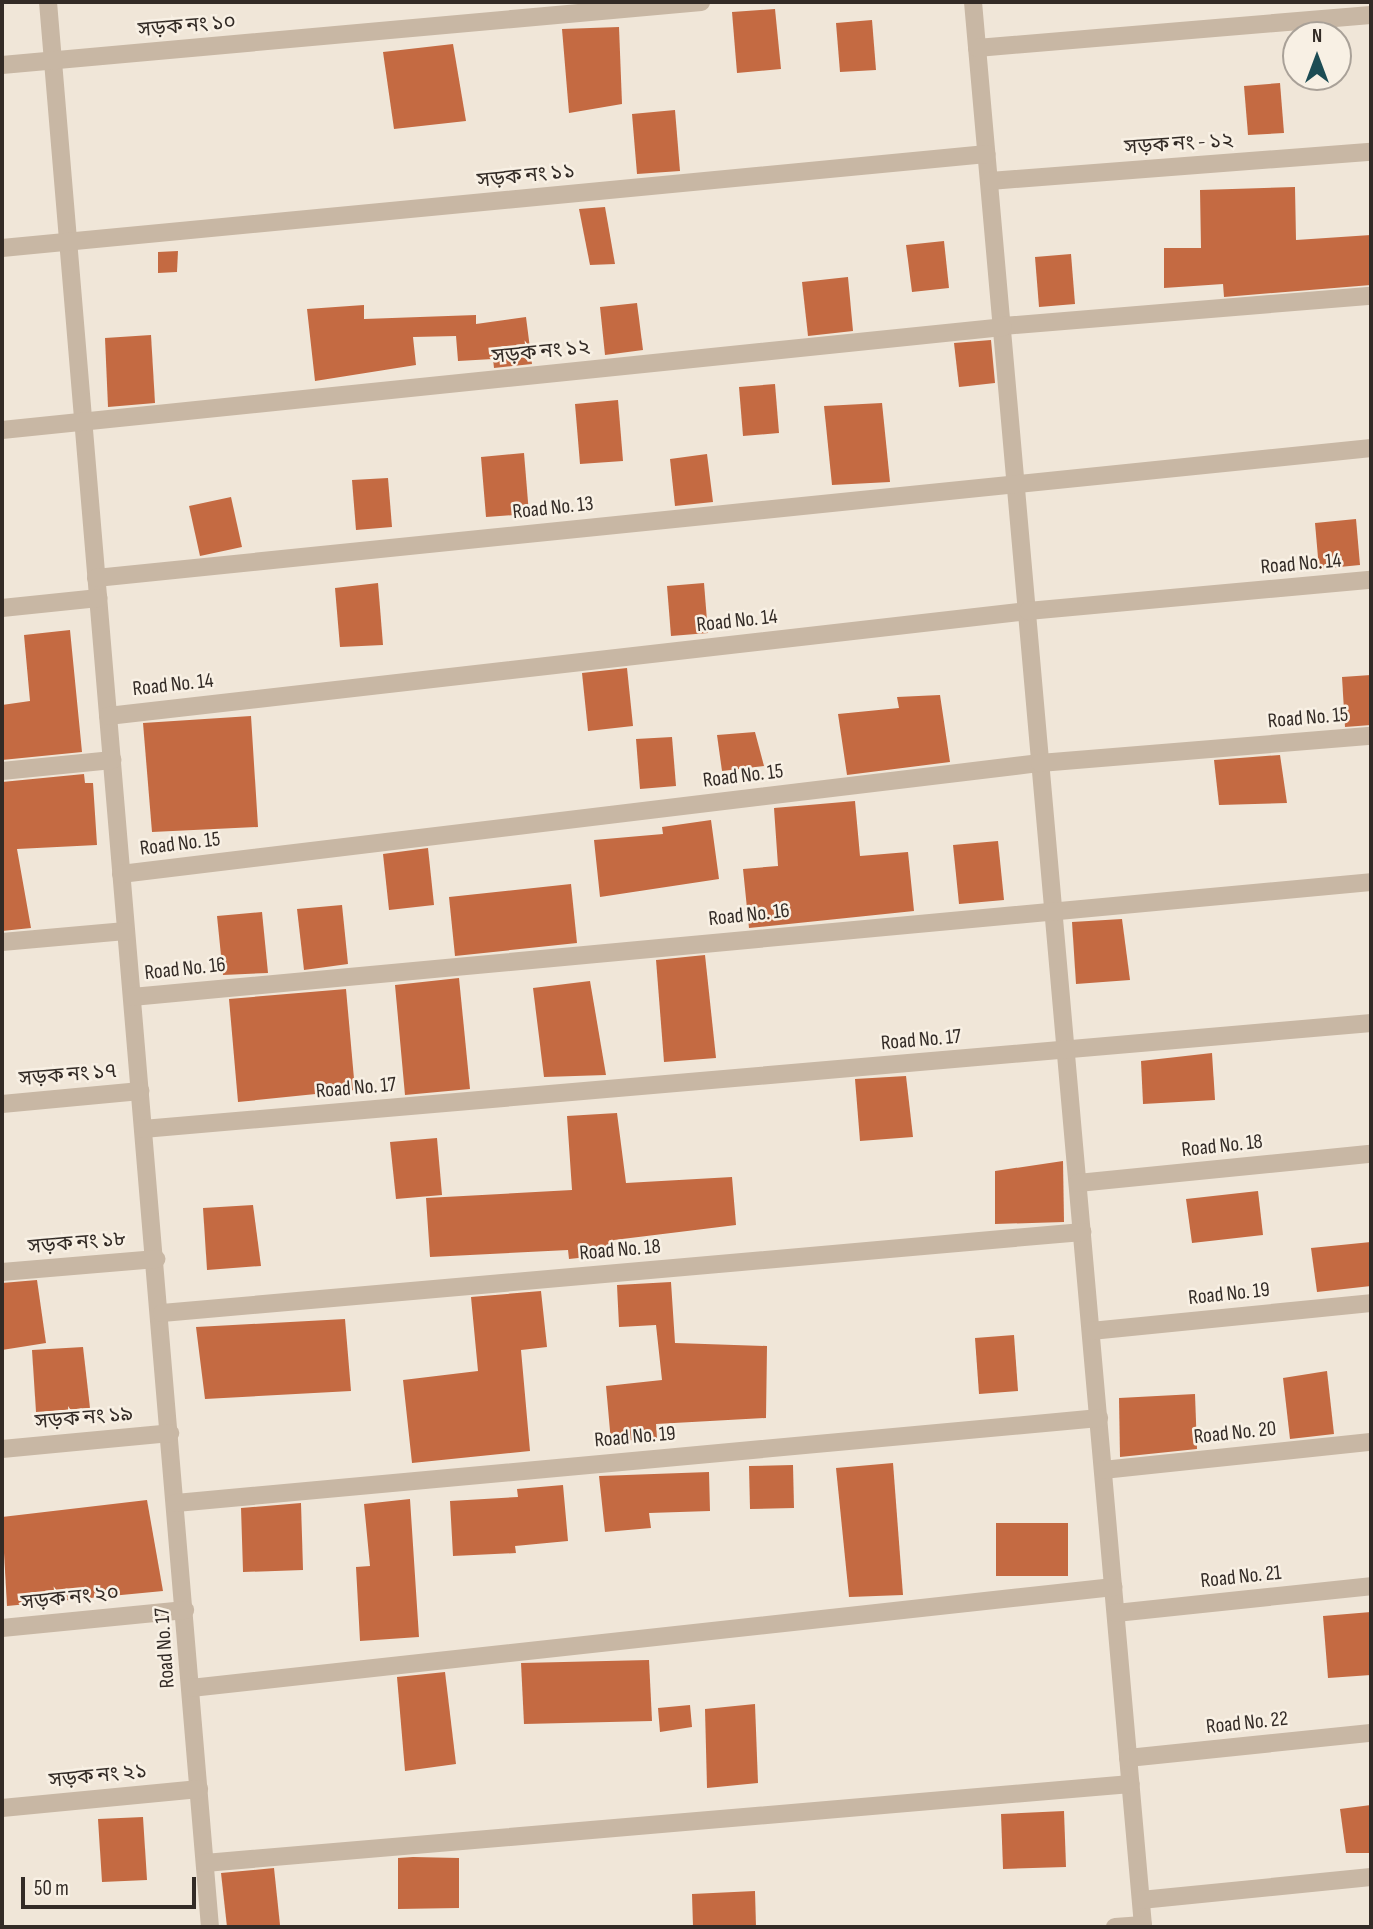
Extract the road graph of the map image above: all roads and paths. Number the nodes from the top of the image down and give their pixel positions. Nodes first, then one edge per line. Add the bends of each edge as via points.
1 (48, 2) edge
2 (701, 2) edge
3 (973, 2) edge
4 (1371, 15) edge
5 (977, 48) junction
6 (53, 61) junction
7 (2, 65) edge
8 (1371, 152) edge
9 (988, 154) junction
10 (990, 181) junction
11 (68, 243) junction
12 (2, 248) edge
13 (1371, 296) edge
14 (1003, 327) junction
15 (83, 422) junction
16 (2, 430) edge
17 (1371, 447) edge
18 (1014, 484) junction
19 (96, 578) junction
20 (1371, 580) edge
21 (98, 598) junction
22 (2, 608) edge
23 (1028, 611) junction
24 (108, 716) junction
25 (1371, 736) edge
26 (112, 760) junction
27 (1040, 763) junction
28 (2, 771) edge
29 (121, 874) junction
30 (1371, 882) edge
31 (1053, 908) junction
32 (126, 931) junction
33 (2, 942) edge
34 (132, 998) junction
35 (1371, 1023) edge
36 (1066, 1051) junction
37 (139, 1091) junction
38 (2, 1104) edge
39 (143, 1129) junction
40 (1371, 1154) edge
41 (1078, 1184) junction
42 (1082, 1232) junction
43 (156, 1259) junction
44 (2, 1272) edge
45 (1371, 1303) edge
46 (162, 1313) junction
47 (1091, 1331) junction
48 (1098, 1418) junction
49 (170, 1433) junction
50 (1371, 1442) edge
51 (2, 1449) edge
52 (1103, 1470) junction
53 (176, 1503) junction
54 (1371, 1586) edge
55 (1113, 1587) junction
56 (185, 1610) junction
57 (1116, 1613) junction
58 (2, 1628) edge
59 (191, 1688) junction
60 (1371, 1733) edge
61 (1128, 1758) junction
62 (1131, 1784) junction
63 (199, 1789) junction
64 (2, 1808) edge
65 (205, 1863) junction
66 (1371, 1877) edge
67 (1141, 1900) junction
68 (1143, 1926) edge
69 (210, 1927) edge
70 (1115, 1927) edge

1 - 6 street
2 - 6 street, সড়ক নং ১০
3 - 5 street
4 - 5 street
5 - 9 street
6 - 7 street
6 - 11 street
8 - 10 street, সড়ক নং - ১২
9 - 10 street
9 - 11 street, সড়ক নং ১১
10 - 14 street
11 - 12 street
11 - 15 street
13 - 14 street, সড়ক নং ১২
14 - 15 street, সড়ক নং ১২
14 - 18 street
15 - 16 street, সড়ক নং ১২
15 - 19 street
17 - 18 street, Road No. 13
18 - 19 street, Road No. 13
18 - 23 street
19 - 21 street
20 - 23 street, Road No. 14
21 - 22 street
21 - 24 street
23 - 24 street, Road No. 14
23 - 27 street
24 - 26 street
25 - 27 street, Road No. 15
26 - 28 street
26 - 29 street
27 - 29 street, Road No. 15
27 - 31 street
29 - 32 street
30 - 31 street, Road No. 16
31 - 34 street, Road No. 16
31 - 36 street
32 - 33 street
32 - 34 street
34 - 37 street
35 - 36 street, Road No. 17
36 - 39 street, Road No. 17
36 - 41 street
37 - 38 street, সড়ক নং ১৭
37 - 39 street
39 - 43 street, Road No. 17
40 - 41 street, Road No. 18
41 - 42 street
42 - 46 street, Road No. 18
42 - 47 street
43 - 44 street, সড়ক নং ১৮
43 - 46 street, Road No. 17
45 - 47 street, Road No. 19
46 - 49 street, Road No. 17
47 - 48 street
48 - 52 street
48 - 53 street, Road No. 19
49 - 51 street, সড়ক নং ১৯
49 - 53 street, Road No. 17
50 - 52 street, Road No. 20
52 - 55 street
53 - 56 street, Road No. 17
54 - 57 street, Road No. 21
55 - 57 street
55 - 59 street
56 - 58 street, সড়ক নং ২০
56 - 59 street, Road No. 17
57 - 61 street
59 - 63 street, Road No. 17
60 - 61 street, Road No. 22
61 - 62 street
62 - 65 street
62 - 67 street
63 - 64 street, সড়ক নং ২১
63 - 65 street, Road No. 17
65 - 69 street, Road No. 17
66 - 67 street
67 - 68 street
68 - 70 street

